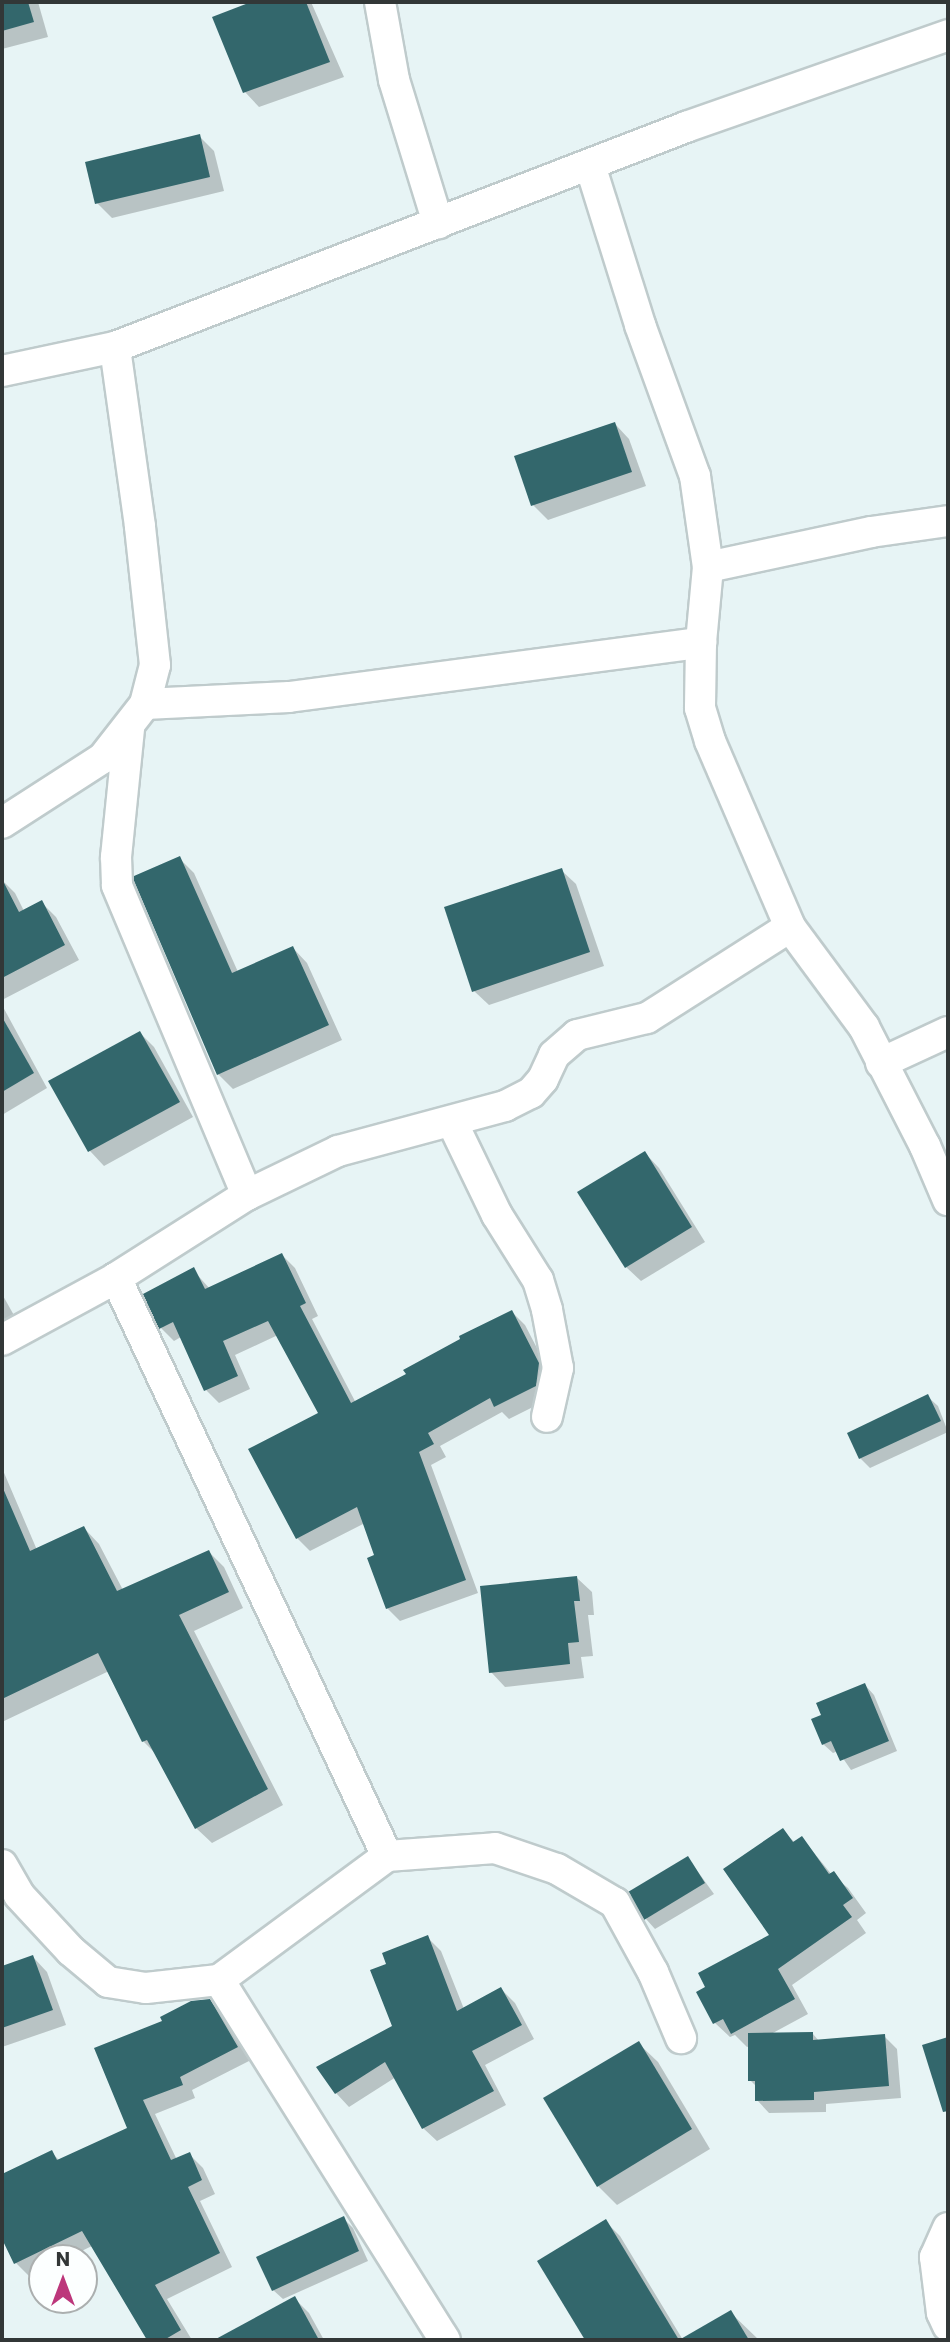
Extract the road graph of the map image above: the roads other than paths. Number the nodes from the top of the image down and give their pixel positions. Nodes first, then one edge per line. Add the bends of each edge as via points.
1 (380, 2) edge
2 (948, 35) edge
3 (590, 164) junction
4 (438, 223) junction
5 (115, 347) junction
6 (2, 371) edge
7 (948, 521) edge
8 (708, 567) junction
9 (701, 643) junction
10 (137, 717) junction
11 (2, 823) edge
12 (790, 927) junction
13 (948, 1032) edge
14 (881, 1062) junction
15 (452, 1122) junction
16 (247, 1195) junction
17 (948, 1200) edge
18 (116, 1278) junction
19 (2, 1340) edge
20 (547, 1417) dead end
21 (387, 1856) junction
22 (2, 1865) edge
23 (219, 1980) junction
24 (681, 2038) dead end
25 (948, 2228) edge
26 (425, 2326) edge
27 (948, 2326) edge
28 (445, 2340) edge

1 - 4 street via 394,80
2 - 3 street
3 - 4 street
3 - 8 street via 640,325 695,476
4 - 5 street
5 - 6 street
5 - 10 street via 155,665
7 - 8 street via 871,532
8 - 9 street
9 - 10 street
9 - 12 street via 700,708 710,741
10 - 11 street via 103,758
10 - 16 street via 116,857 117,885
12 - 14 street via 864,1027
12 - 15 street via 647,1018 571,1039 554,1055 531,1093
13 - 14 street
14 - 17 street
15 - 16 street via 338,1152
15 - 20 street via 497,1215 541,1290 558,1368
16 - 18 street
18 - 19 street
18 - 21 street
21 - 23 street
21 - 24 street via 495,1848 557,1869 615,1903 653,1972
22 - 23 street via 19,1895 71,1951 108,1982 146,1988
23 - 26 street
25 - 27 street via 934,2257
26 - 28 street

